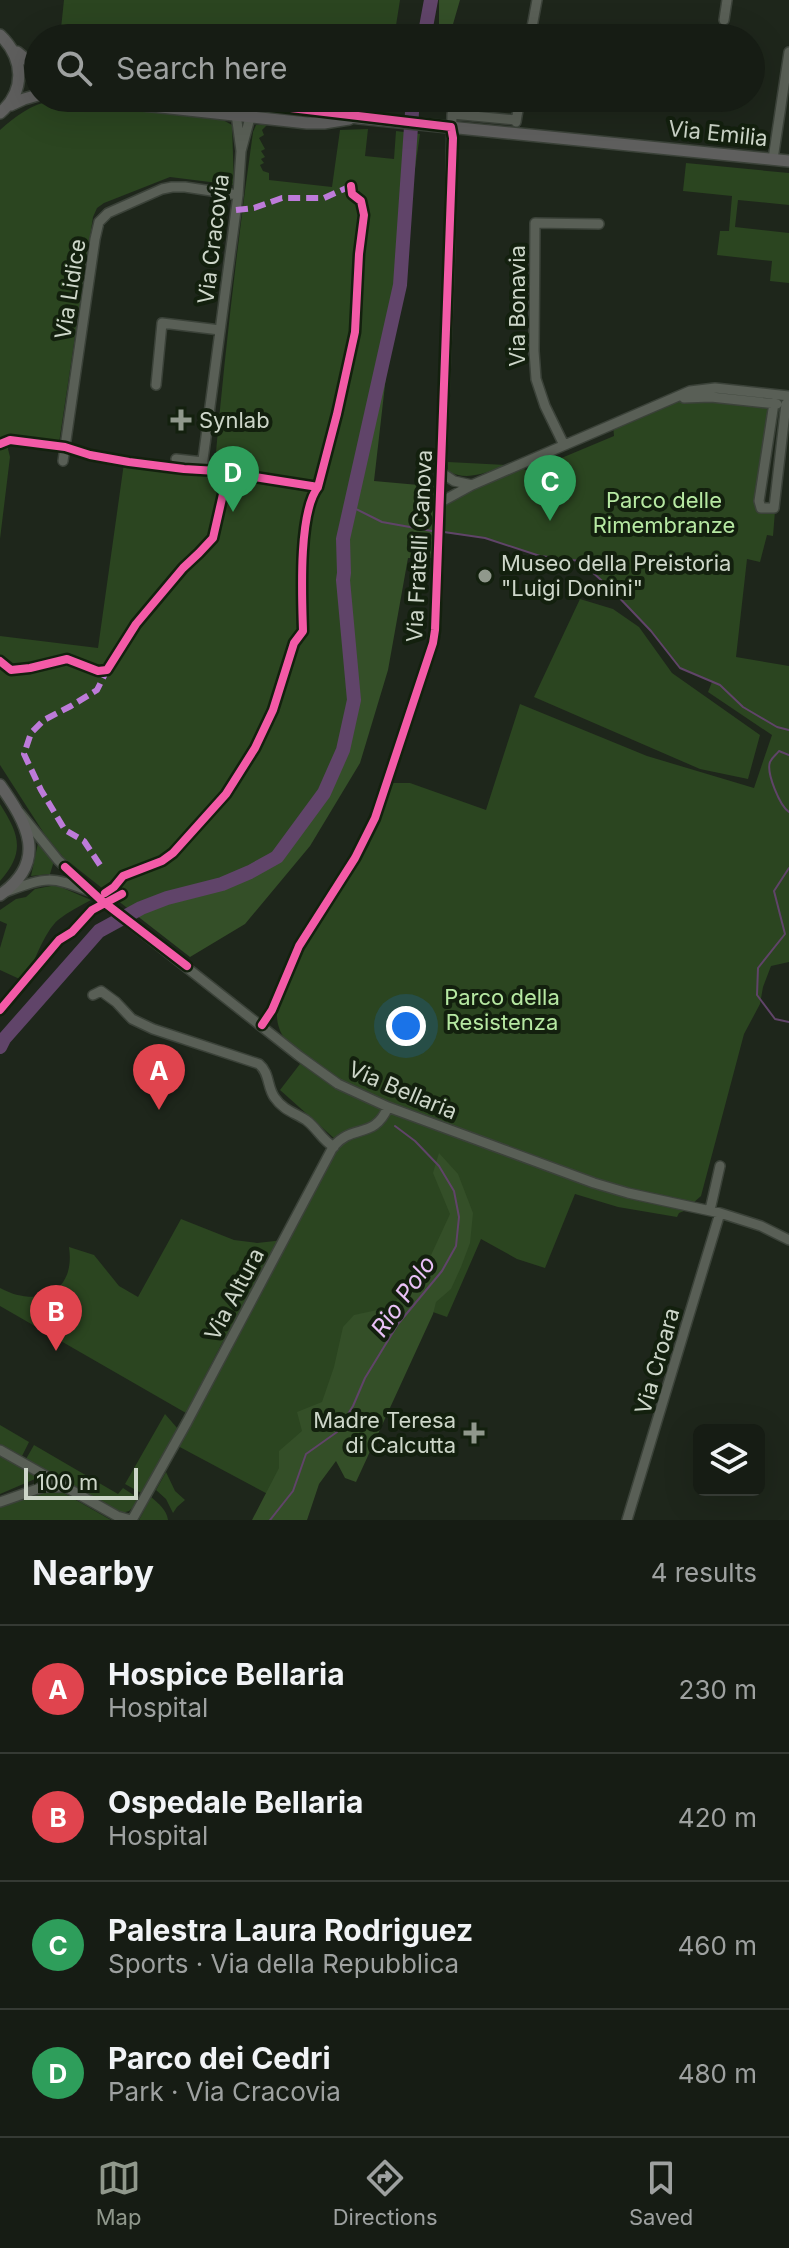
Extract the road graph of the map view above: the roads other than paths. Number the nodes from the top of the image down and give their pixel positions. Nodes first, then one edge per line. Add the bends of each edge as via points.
1 (537, 0) edge
2 (727, 0) edge
3 (724, 20) dead end
4 (533, 24) edge
5 (1, 35) edge
6 (11, 47) junction
7 (789, 52) edge
8 (24, 59) edge
9 (24, 99) edge
10 (3, 110) edge
11 (216, 112) edge
12 (251, 112) edge
13 (317, 112) edge
14 (517, 112) edge
15 (236, 114) junction
16 (251, 116) junction
17 (359, 118) junction
18 (516, 120) junction
19 (451, 127) junction
20 (514, 133) junction
21 (241, 151) junction
22 (773, 159) junction
23 (789, 161) edge
24 (238, 195) junction
25 (599, 224) dead end
26 (220, 330) junction
27 (156, 385) dead end
28 (784, 401) edge
29 (564, 445) junction
30 (176, 459) dead end
31 (63, 461) dead end
32 (442, 473) junction
33 (784, 473) edge
34 (441, 487) junction
35 (468, 487) junction
36 (441, 502) junction
37 (0, 785) edge
38 (18, 811) junction
39 (92, 892) junction
40 (2, 893) edge
41 (93, 995) dead end
42 (262, 1025) junction
43 (388, 1107) junction
44 (334, 1147) junction
45 (720, 1166) dead end
46 (715, 1211) junction
47 (789, 1240) edge
48 (0, 1450) edge
49 (39, 1473) junction
50 (64, 1488) junction
51 (31, 1490) junction
52 (0, 1502) edge
53 (132, 1520) edge
54 (627, 1520) edge

1 - 4 street
2 - 3 street
5 - 6 main road
6 - 8 main road
6 - 10 main road via 19,81
7 - 22 street
9 - 10 main road
11 - 15 main road
12 - 16 street
13 - 17 main road
14 - 18 street
15 - 16 main road
15 - 21 street, Via Cracovia
16 - 17 main road via 324,123
16 - 21 street, Via Cracovia
17 - 19 main road, Via Emilia
18 - 19 street via 452,114
18 - 20 street
19 - 20 main road, Via Emilia
19 - 32 street, Via Fratelli Canova
20 - 22 main road, Via Emilia
21 - 24 street, Via Cracovia
22 - 23 main road, Via Emilia
24 - 26 street, Via Cracovia
24 - 31 street, Via Lidice via 172,187 123,205 99,222
25 - 29 street, Via Bonavia via 535,223 534,363 539,393
26 - 27 street, Via Cracovia via 162,323
26 - 30 street, Via Cracovia via 202,464
28 - 29 street via 690,391
28 - 33 street
28 - 33 street via 761,508 774,508
29 - 35 street
32 - 34 street, Via Fratelli Canova
32 - 35 street
34 - 35 street
34 - 36 street, Via Fratelli Canova
35 - 36 street
36 - 42 street, Via Fratelli Canova via 435,630 375,818 299,946
37 - 38 main road
38 - 39 street
38 - 40 main road via 29,851 21,874
39 - 40 street via 53,879
39 - 42 street, Via Bellaria
41 - 44 street via 101,991 132,1019 153,1029 259,1064 279,1103
42 - 43 street, Via Bellaria via 338,1084
43 - 44 street via 374,1127 347,1134
43 - 46 street, Via Bellaria via 594,1183
44 - 53 street, Via Altura
45 - 46 street
46 - 47 street, Via Bellaria
46 - 54 street, Via Croara
48 - 49 street, Via Altura
49 - 50 street, Via Altura
49 - 51 street via 41,1479
50 - 51 street
50 - 53 street, Via Altura
51 - 52 street

